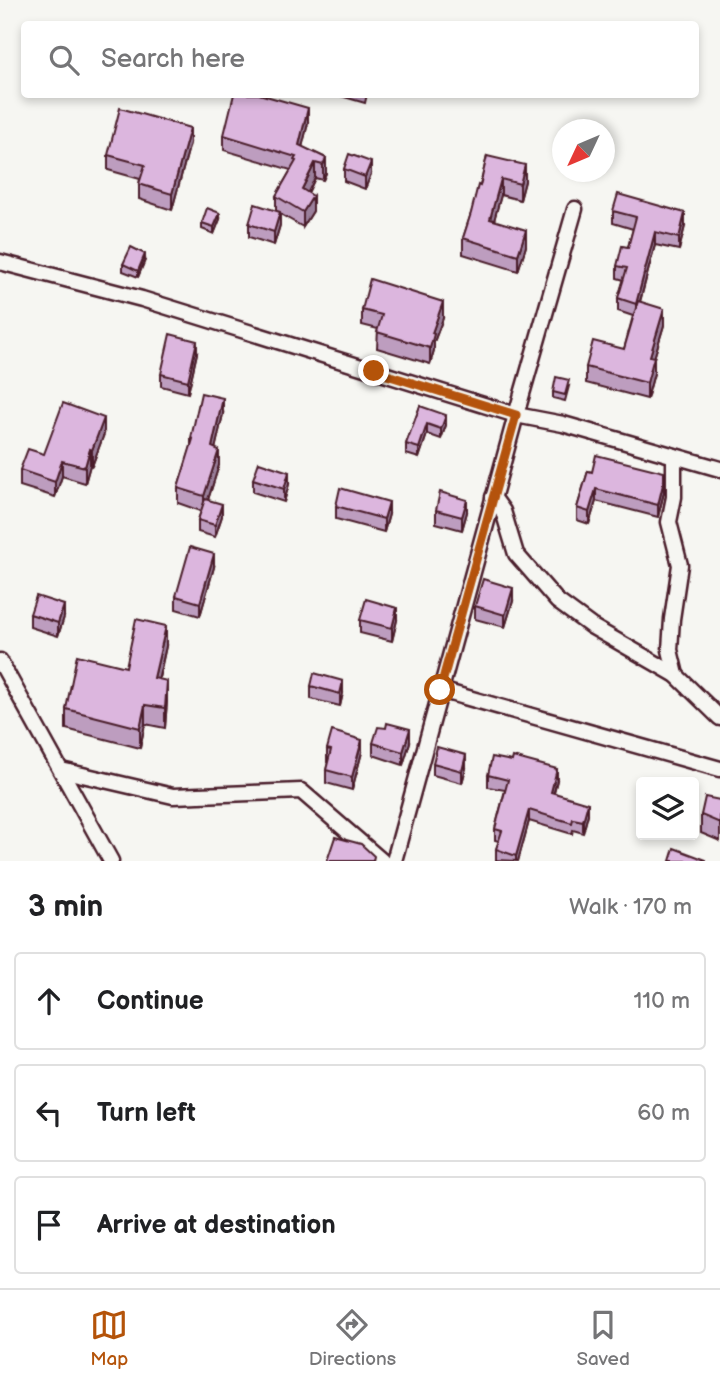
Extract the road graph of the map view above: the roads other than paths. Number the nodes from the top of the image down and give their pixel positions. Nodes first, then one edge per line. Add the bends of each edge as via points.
1 (575, 209) dead end
2 (0, 262) edge
3 (516, 415) junction
4 (674, 456) junction
5 (720, 469) edge
6 (494, 497) junction
7 (0, 662) edge
8 (676, 675) junction
9 (440, 690) junction
10 (720, 718) edge
11 (720, 769) edge
12 (61, 770) junction
13 (111, 861) edge
14 (382, 861) edge
15 (394, 861) edge

1 - 3 street
2 - 3 street via 142,299
3 - 4 street
3 - 6 street
4 - 5 street
4 - 8 street via 669,522 680,565 670,650
6 - 8 street via 516,554 557,601
6 - 9 street
7 - 12 street
8 - 10 street
9 - 11 street
9 - 15 street
12 - 13 street
12 - 14 street via 173,796 301,791

